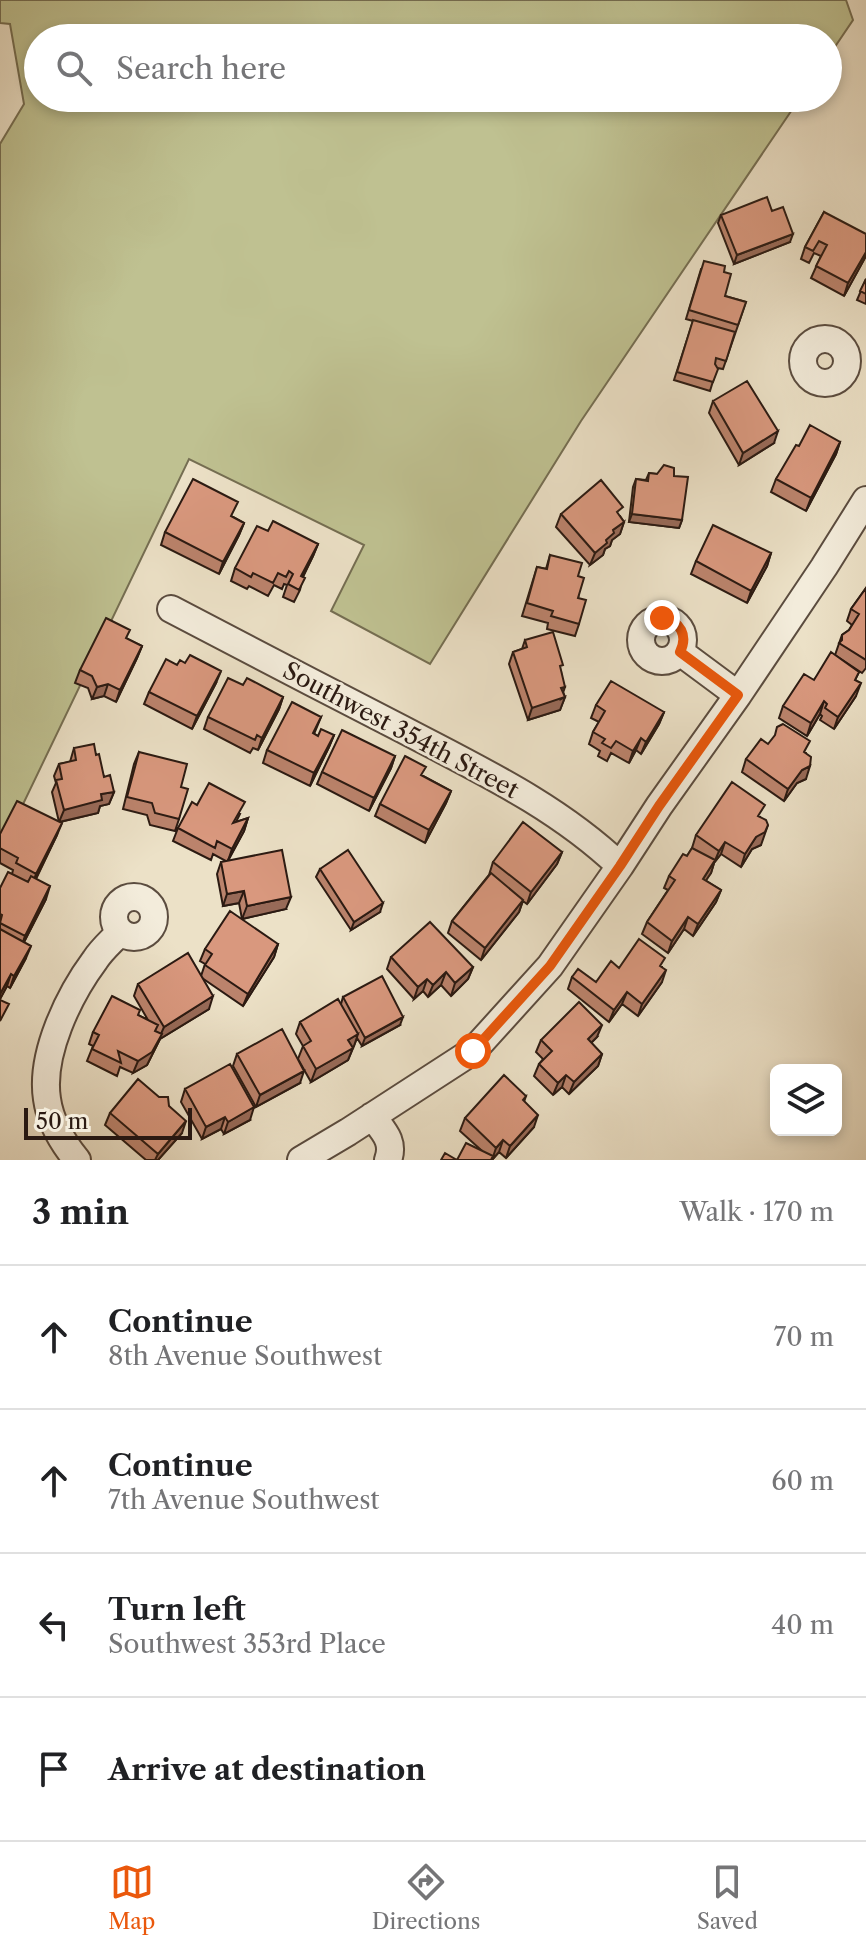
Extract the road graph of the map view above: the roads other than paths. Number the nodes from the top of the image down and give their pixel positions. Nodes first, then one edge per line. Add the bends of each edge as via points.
1 (866, 500) edge
2 (171, 609) dead end
3 (680, 652) dead end
4 (738, 695) junction
5 (620, 866) junction
6 (120, 932) dead end
7 (372, 1116) junction
8 (339, 1151) edge
9 (77, 1160) edge
10 (301, 1160) edge
11 (388, 1160) edge

1 - 4 street
2 - 5 street, Southwest 354th Street via 489,774 594,841
3 - 4 street
4 - 5 street
5 - 7 street via 550,966 473,1051
6 - 9 street via 79,985 60,1025 46,1077 51,1115
7 - 8 street
7 - 11 street via 391,1144
8 - 10 street

